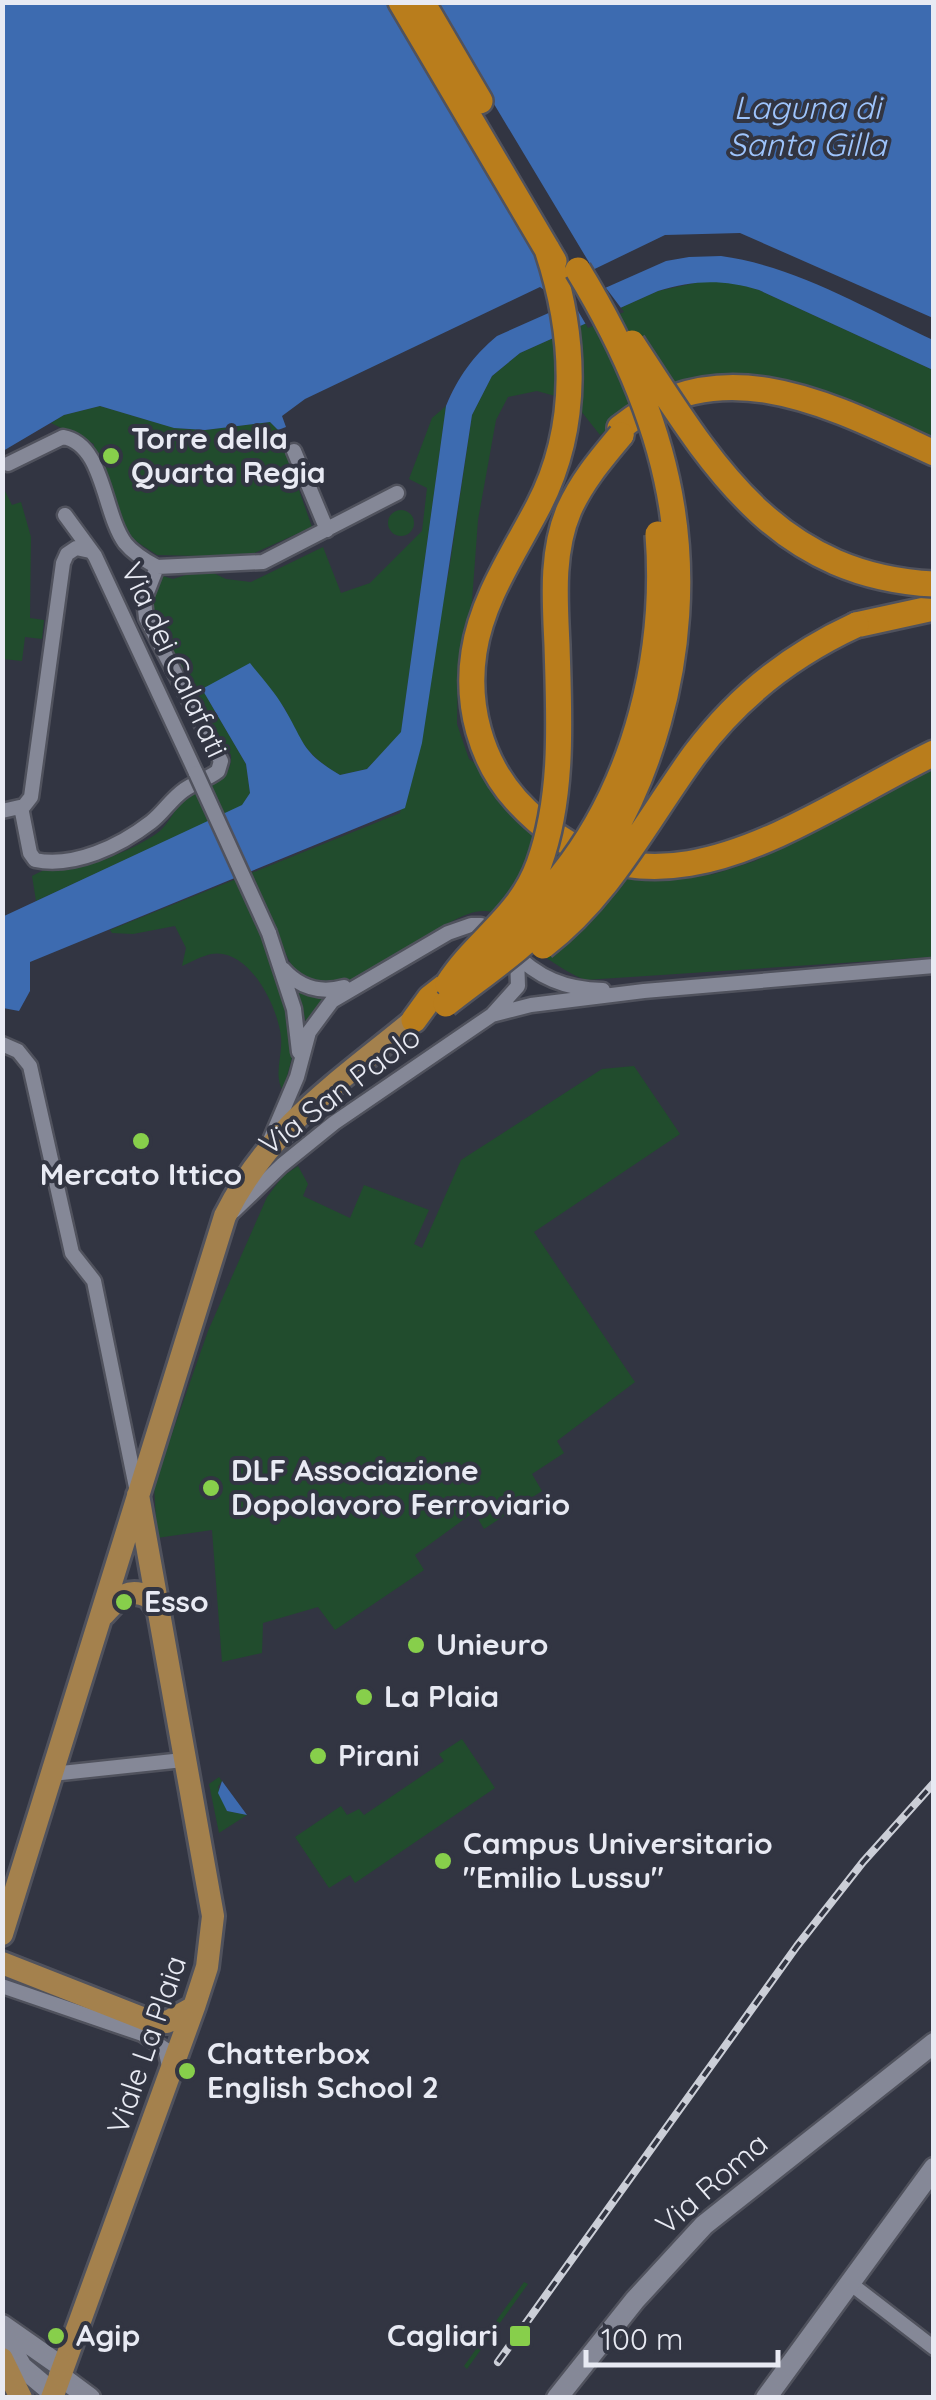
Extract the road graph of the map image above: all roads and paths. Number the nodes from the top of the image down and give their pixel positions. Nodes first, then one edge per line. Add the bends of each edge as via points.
1 (401, 2) edge
2 (422, 2) edge
3 (547, 249) junction
4 (586, 284) junction
5 (294, 451) dead end
6 (934, 453) edge
7 (8, 464) dead end
8 (397, 492) dead end
9 (65, 516) dead end
10 (327, 530) junction
11 (90, 551) junction
12 (157, 567) junction
13 (934, 584) edge
14 (934, 608) edge
15 (934, 753) edge
16 (21, 807) junction
17 (2, 811) edge
18 (517, 956) junction
19 (280, 964) junction
20 (934, 966) edge
21 (360, 983) junction
22 (644, 990) junction
23 (447, 994) junction
24 (492, 1016) junction
25 (414, 1020) joint
26 (2, 1044) edge
27 (297, 1077) junction
28 (266, 1149) junction
29 (224, 1216) junction
30 (137, 1492) junction
31 (117, 1559) junction
32 (150, 1562) junction
33 (160, 1614) junction
34 (97, 1622) junction
35 (183, 1760) junction
36 (52, 1774) junction
37 (2, 1934) edge
38 (2, 1963) edge
39 (2, 1986) edge
40 (194, 2008) junction
41 (934, 2043) edge
42 (170, 2076) junction
43 (934, 2168) edge
44 (850, 2284) junction
45 (2, 2329) edge
46 (934, 2348) edge
47 (2, 2359) edge
48 (55, 2378) edge
49 (21, 2398) edge
50 (90, 2398) edge
51 (557, 2398) edge
52 (766, 2398) edge

1 - 3 highway
2 - 4 highway
3 - 15 highway via 562,296 569,393 557,460 492,592 474,647 472,702 496,774 534,820 560,838 604,860 666,867 723,857
3 - 23 highway, bridge via 620,387 650,481 660,564 651,673 620,775 564,874
4 - 13 highway, bridge via 722,476 754,510 838,562
4 - 23 highway, bridge via 637,384 663,463 678,569 668,678 638,780 581,880 527,940
5 - 10 street
6 - 23 highway, bridge via 823,402 772,390 726,387 676,395 647,406 620,428 621,436 584,480 560,544 560,723 540,863 525,896 462,962
7 - 12 street via 64,437 74,439 87,448 126,544
8 - 10 street
9 - 11 street
10 - 12 street via 263,562
11 - 16 street, Via dei Calafati via 76,548 62,563 35,784
11 - 19 street, Via dei Calafati, bridge
12 - 16 street via 144,600 146,618 220,755 218,771 179,793 126,839 79,858 35,860
14 - 23 highway, bridge via 856,626 768,676 696,753 614,876 574,920 471,1000
16 - 17 street
18 - 21 street, Via dei Calafati via 489,929 471,925
18 - 22 street, Via San Paolo via 531,970 570,987
18 - 24 street, Via San Paolo via 518,986
19 - 21 street, Via dei Calafati via 296,982 328,992
19 - 27 street, Via dei Calafati via 299,1039
20 - 22 street, Via San Paolo
21 - 27 street, Via dei Calafati via 332,1001 309,1032
22 - 24 street, Via San Paolo
23 - 25 highway via 430,998
24 - 29 street, Via San Paolo via 334,1124
25 - 28 main road via 319,1096
26 - 30 street via 30,1066 72,1254 94,1282
27 - 28 street, Via dei Calafati
28 - 29 main road
29 - 30 main road
30 - 31 main road
30 - 32 main road, Viale La Plaia
31 - 32 main road via 131,1576
31 - 34 main road
32 - 33 main road, Viale La Plaia
33 - 34 main road via 149,1597 132,1592
33 - 35 main road, Viale La Plaia
34 - 36 main road
35 - 36 street
35 - 40 main road, Viale La Plaia via 212,1916 208,1966
36 - 37 main road
38 - 40 main road via 148,2020 167,2022
39 - 42 street via 142,2034 166,2049
40 - 42 main road, Viale La Plaia
41 - 51 main road, Via Roma via 704,2225
42 - 48 main road, Viale La Plaia
43 - 44 main road
44 - 46 street
44 - 52 main road
45 - 48 main road
45 - 48 main road via 22,2368
47 - 49 main road
48 - 50 main road

